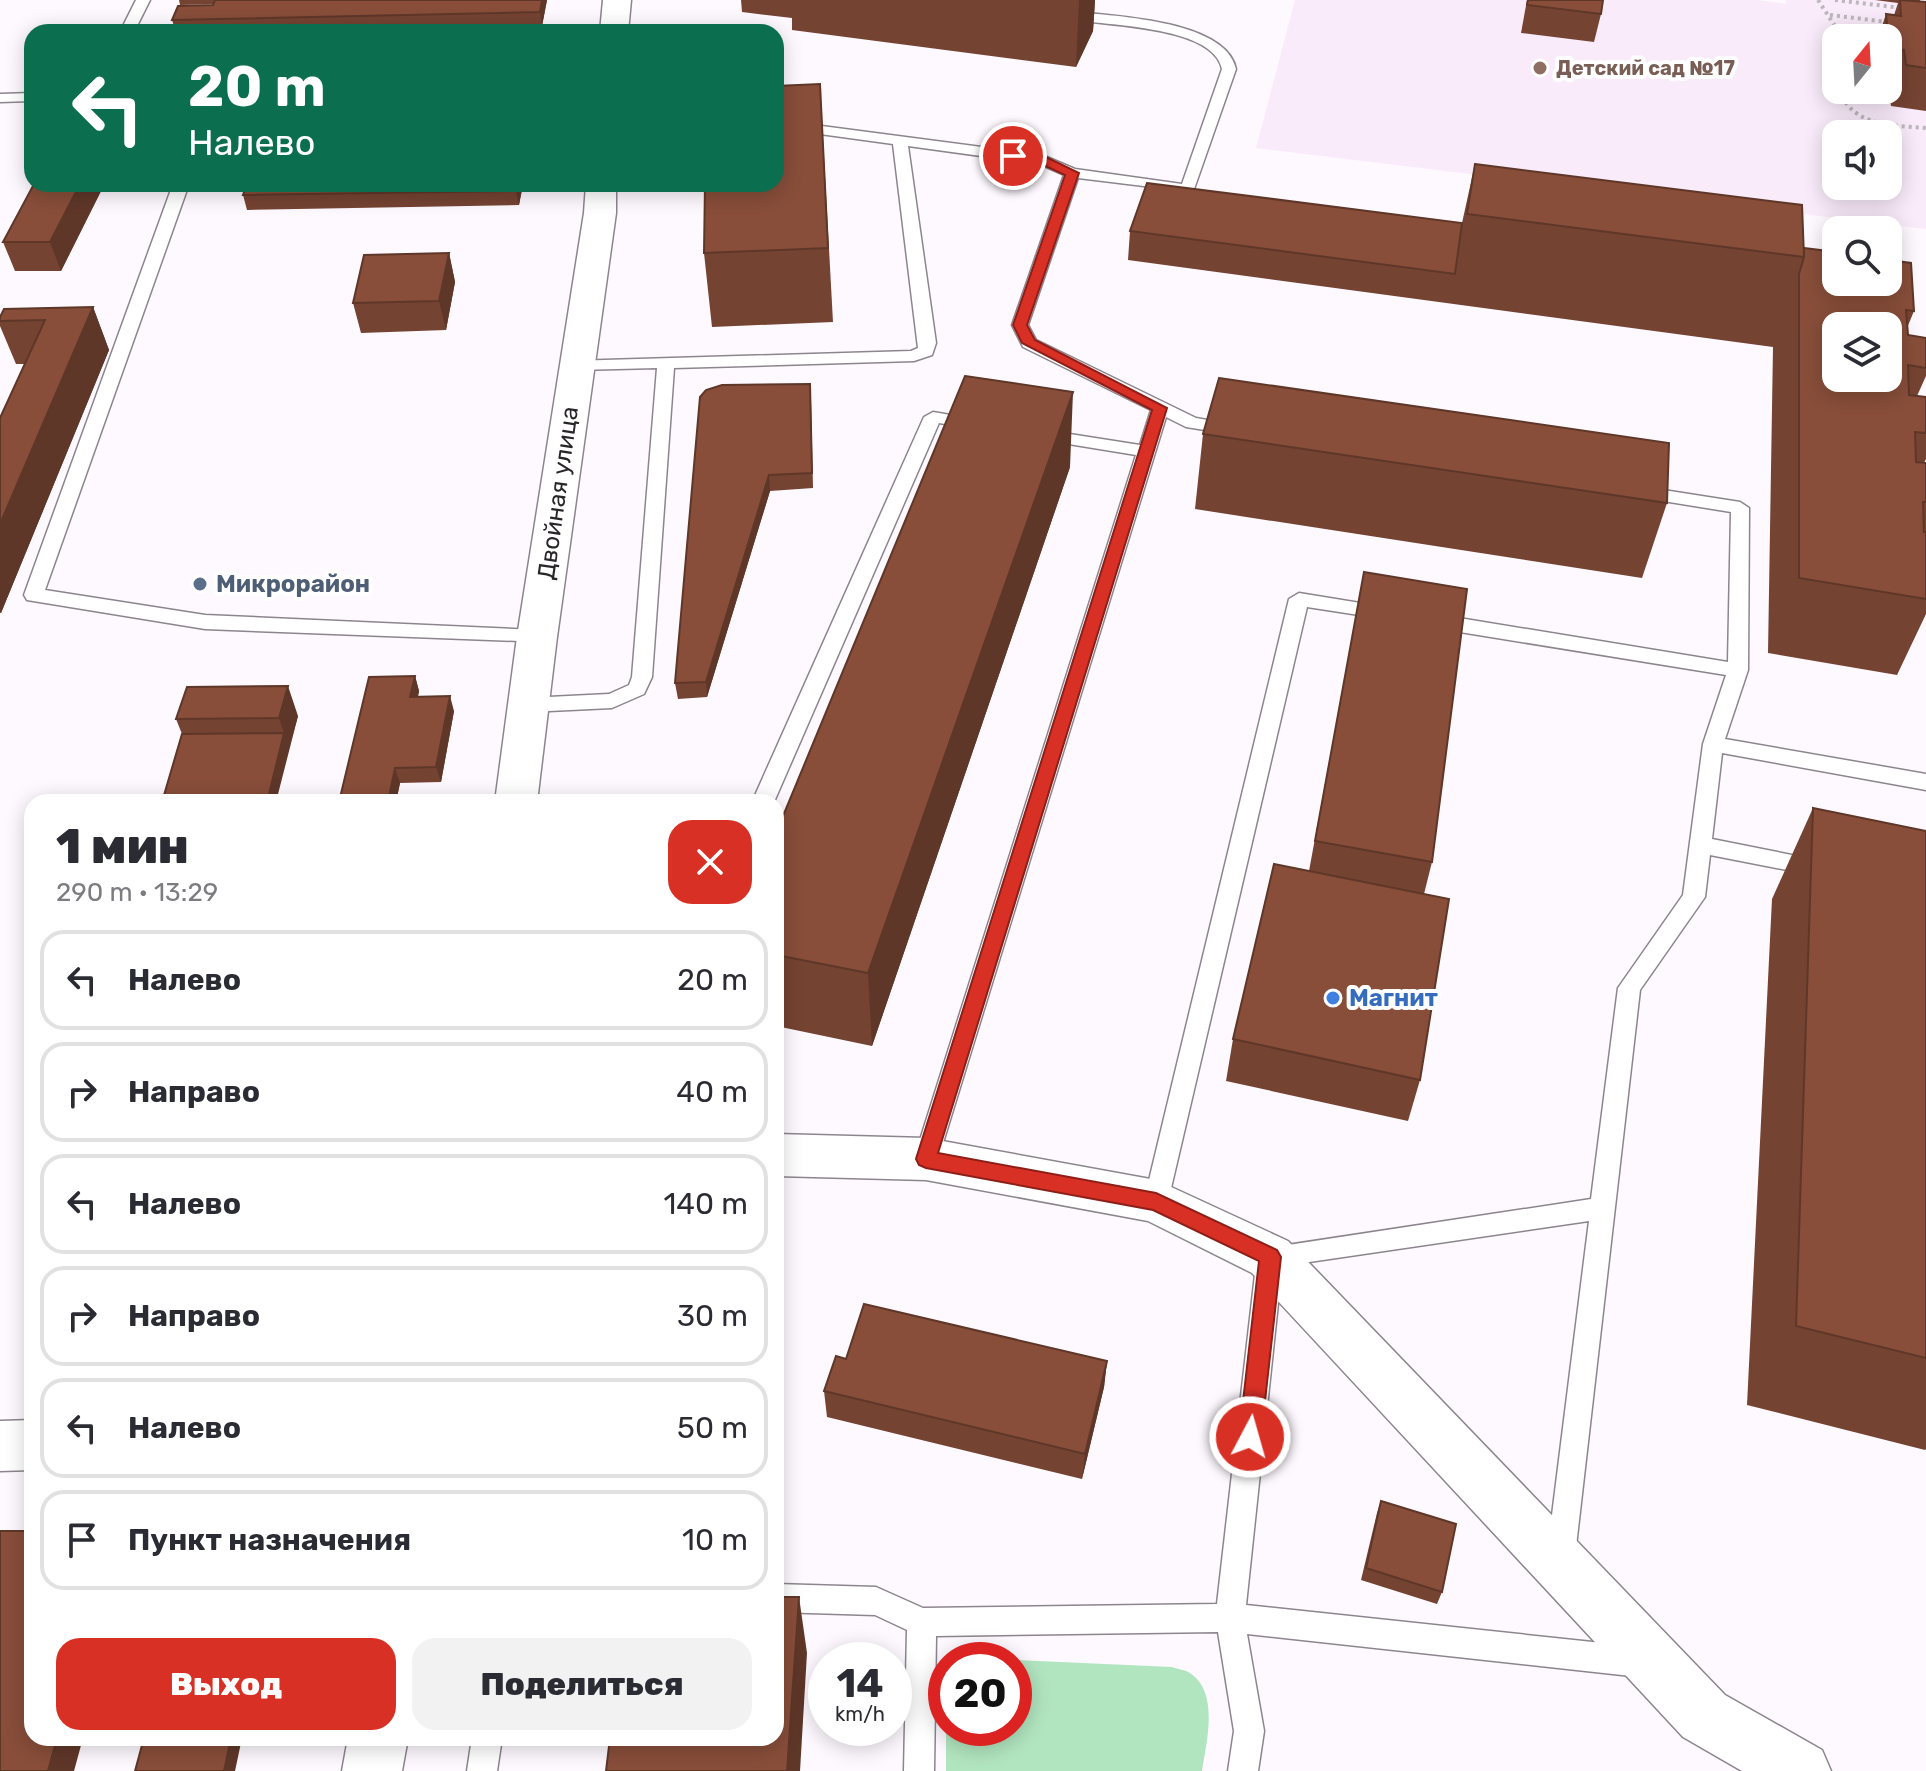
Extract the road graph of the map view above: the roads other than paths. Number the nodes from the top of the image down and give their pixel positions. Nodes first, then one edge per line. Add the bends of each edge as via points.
1 (143, 0) edge
2 (617, 0) edge
3 (1057, 14) dead end
4 (131, 24) edge
5 (615, 24) edge
6 (24, 97) edge
7 (0, 98) edge
8 (784, 125) edge
9 (900, 140) junction
10 (1072, 173) junction
11 (178, 192) edge
12 (601, 192) edge
13 (666, 363) junction
14 (577, 365) junction
15 (1160, 408) junction
16 (993, 427) edge
17 (1024, 432) edge
18 (1255, 433) edge
19 (1145, 451) junction
20 (1615, 489) edge
21 (537, 637) junction
22 (1738, 670) junction
23 (528, 705) junction
24 (1713, 744) junction
25 (1926, 782) edge
26 (517, 794) edge
27 (767, 794) edge
28 (1701, 845) junction
29 (1837, 872) edge
30 (784, 1155) edge
31 (926, 1159) junction
32 (1156, 1201) junction
33 (1602, 1208) junction
34 (1270, 1257) junction
35 (24, 1445) edge
36 (0, 1446) edge
37 (1560, 1563) junction
38 (784, 1598) edge
39 (1230, 1618) junction
40 (922, 1622) junction
41 (1655, 1664) junction
42 (377, 1746) edge
43 (486, 1746) edge
44 (372, 1771) edge
45 (482, 1771) edge
46 (919, 1771) edge
47 (1243, 1771) edge
48 (1801, 1771) edge

1 - 4 lane
2 - 5 street
3 - 10 lane via 1192,37 1218,48 1229,69 1196,190
6 - 7 lane
8 - 9 lane
9 - 10 lane via 1042,160
9 - 13 lane via 926,351 914,356
10 - 15 lane via 1020,325 1029,343
11 - 21 lane via 34,595 205,622
12 - 14 street, Двойная улица
13 - 14 lane
13 - 23 lane via 642,677 637,689 612,701
14 - 21 street, Двойная улица
15 - 18 lane via 1192,423
15 - 19 lane
16 - 27 lane via 933,417
17 - 19 lane
19 - 31 lane
20 - 22 lane via 1740,508
21 - 23 street, Двойная улица
22 - 24 lane
22 - 32 lane via 1299,599
23 - 26 street, Двойная улица
24 - 25 lane
24 - 28 lane
28 - 29 lane
28 - 33 lane via 1694,897 1629,988
30 - 31 street
31 - 32 street
32 - 34 street
33 - 34 lane
33 - 37 lane
34 - 37 street
34 - 39 lane
35 - 36 street
37 - 41 street
38 - 40 lane via 876,1601
39 - 40 lane
39 - 41 lane
39 - 47 lane via 1249,1731
40 - 46 lane
41 - 48 street via 1704,1716
42 - 44 street
43 - 45 lane

